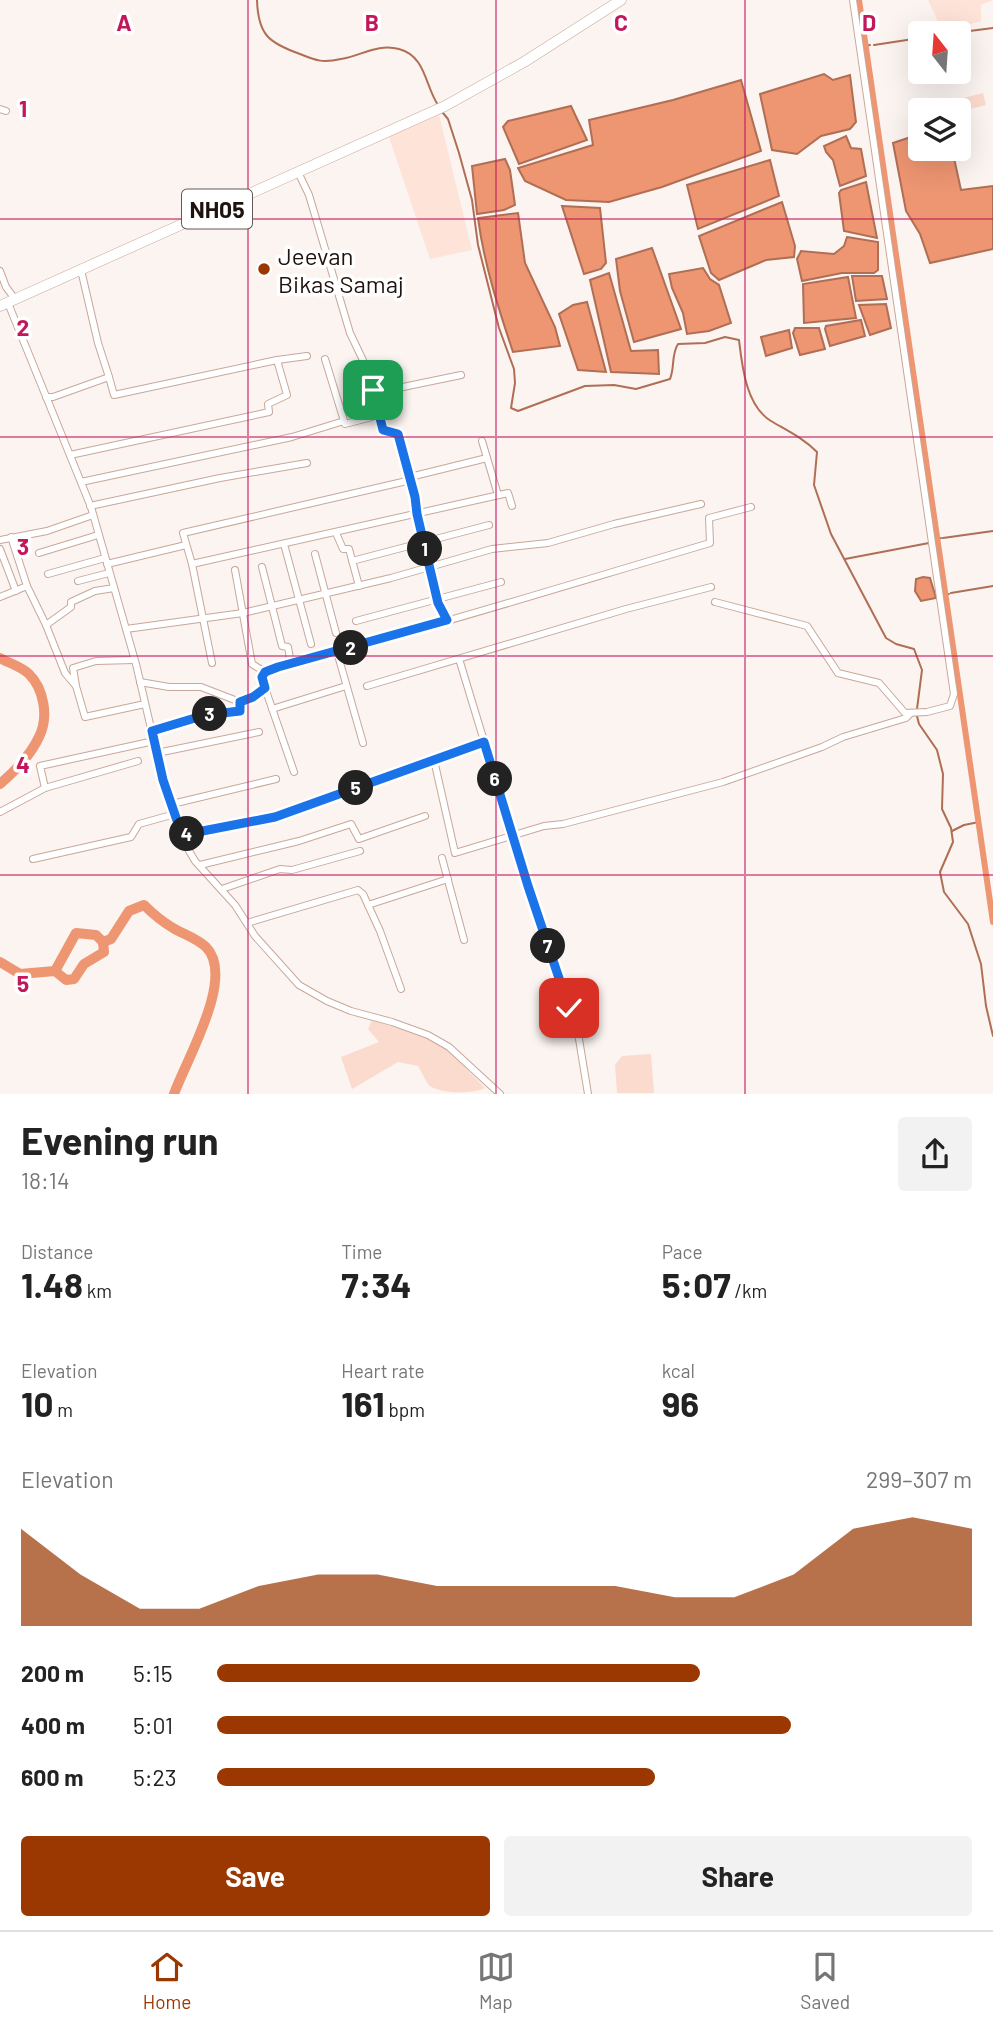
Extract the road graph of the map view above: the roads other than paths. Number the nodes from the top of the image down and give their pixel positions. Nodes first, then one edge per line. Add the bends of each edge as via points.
1 (853, 0) edge
2 (618, 1) edge
3 (298, 172) junction
4 (81, 270) junction
5 (0, 271) edge
6 (7, 303) edge
7 (307, 356) dead end
8 (277, 359) junction
9 (325, 359) dead end
10 (461, 375) dead end
11 (109, 377) junction
12 (374, 393) junction
13 (46, 397) junction
14 (380, 415) junction
15 (344, 421) junction
16 (482, 441) dead end
17 (70, 455) junction
18 (487, 458) junction
19 (307, 463) dead end
20 (411, 479) junction
21 (81, 482) junction
22 (498, 495) junction
23 (701, 504) dead end
24 (90, 506) junction
25 (512, 506) dead end
26 (751, 507) dead end
27 (417, 514) junction
28 (93, 515) junction
29 (489, 525) dead end
30 (336, 533) junction
31 (99, 535) junction
32 (11, 537) junction
33 (0, 540) edge
34 (423, 543) junction
35 (284, 544) junction
36 (186, 545) junction
37 (0, 549) edge
38 (39, 553) dead end
39 (315, 554) dead end
40 (106, 561) junction
41 (352, 561) junction
42 (192, 564) junction
43 (262, 567) dead end
44 (430, 567) junction
45 (235, 570) dead end
46 (109, 573) junction
47 (48, 574) dead end
48 (78, 581) dead end
49 (500, 582) dead end
50 (27, 586) junction
51 (359, 586) junction
52 (711, 587) dead end
53 (114, 588) junction
54 (16, 591) junction
55 (325, 594) junction
56 (0, 597) edge
57 (437, 599) junction
58 (299, 600) junction
59 (715, 602) dead end
60 (271, 607) junction
61 (243, 613) junction
62 (203, 619) junction
63 (447, 620) junction
64 (356, 621) dead end
65 (46, 625) junction
66 (126, 629) junction
67 (336, 633) dead end
68 (311, 644) dead end
69 (337, 652) junction
70 (134, 660) junction
71 (460, 662) dead end
72 (212, 663) dead end
73 (292, 664) junction
74 (265, 672) junction
75 (140, 682) junction
76 (76, 685) junction
77 (345, 686) junction
78 (368, 686) dead end
79 (265, 688) junction
80 (240, 702) junction
81 (145, 704) junction
82 (272, 709) junction
83 (911, 713) junction
84 (152, 731) junction
85 (259, 732) dead end
86 (154, 741) junction
87 (484, 742) junction
88 (363, 743) dead end
89 (157, 753) junction
90 (434, 760) junction
91 (138, 761) dead end
92 (294, 772) dead end
93 (276, 779) dead end
94 (46, 788) junction
95 (172, 804) junction
96 (0, 812) edge
97 (175, 814) junction
98 (425, 816) dead end
99 (182, 835) junction
100 (512, 835) junction
101 (360, 851) dead end
102 (442, 858) dead end
103 (33, 859) dead end
104 (200, 865) junction
105 (448, 879) junction
106 (222, 888) junction
107 (368, 905) junction
108 (247, 923) junction
109 (464, 940) dead end
110 (401, 989) dead end
111 (500, 1094) edge
112 (588, 1094) edge

1 - 83 street via 954,694 950,706
2 - 3 main road, NH05 via 446,106
3 - 4 main road, NH05
3 - 12 street via 309,195 344,317
4 - 6 main road, NH05
4 - 11 street
5 - 6 street
6 - 13 street
7 - 8 street
8 - 11 street via 114,395
8 - 17 street via 288,395 268,404 269,412
9 - 15 street
10 - 12 street
11 - 13 street
12 - 14 street
13 - 17 street
14 - 15 street
14 - 20 street via 383,430 398,434
15 - 21 street via 292,437
16 - 18 street
17 - 21 street
18 - 20 street
18 - 22 street
19 - 24 street
20 - 27 street
20 - 36 street via 183,533
21 - 24 street
22 - 25 street via 508,493
22 - 27 street
23 - 44 street
24 - 28 street
26 - 63 street via 709,518 710,543
27 - 30 street
27 - 34 street
28 - 31 street
28 - 32 street
29 - 34 street
30 - 35 street
30 - 41 street
31 - 38 street
31 - 40 street
32 - 33 street
32 - 50 street
34 - 41 street
34 - 44 street
35 - 42 street
35 - 58 street
36 - 40 street
36 - 42 street
37 - 54 street
39 - 55 street
40 - 46 street
40 - 47 street
41 - 51 street
42 - 62 street
43 - 60 street
44 - 51 street
44 - 57 street
45 - 61 street
46 - 48 street
46 - 53 street
49 - 57 street
50 - 54 street
50 - 65 street
51 - 55 street
52 - 78 street
53 - 65 street via 71,602 71,607
53 - 66 street
54 - 56 street
55 - 58 street
55 - 67 street
57 - 63 street
57 - 64 street
58 - 60 street
58 - 68 street
59 - 83 street via 807,626 838,673 879,683 905,713
60 - 61 street
60 - 73 street
61 - 62 street
61 - 74 street via 251,664
62 - 66 street
62 - 72 street
63 - 69 street
65 - 76 street via 65,673
66 - 70 street
69 - 73 street
69 - 77 street
70 - 75 street
70 - 76 street via 96,661 72,668
71 - 87 street
73 - 74 street
74 - 79 street
75 - 80 street via 201,687
75 - 81 street
76 - 81 street via 85,717
77 - 82 street
77 - 88 street
79 - 80 street
79 - 82 street
80 - 84 street via 240,711 205,715
81 - 84 street
82 - 92 street
83 - 100 street via 692,791
84 - 86 street
85 - 89 street
86 - 89 street
86 - 94 street via 40,766
87 - 90 street
87 - 100 street
89 - 95 street
90 - 99 street via 275,817
90 - 100 street via 454,853
91 - 94 street
93 - 95 street
94 - 96 street
95 - 97 street
97 - 99 street
97 - 103 street via 139,824 131,837
98 - 104 street via 359,839 351,824
99 - 104 street
100 - 112 street via 578,1033
101 - 106 street
102 - 105 street
104 - 106 street
105 - 107 street
105 - 109 street
106 - 108 street
107 - 108 street via 358,890
107 - 110 street
108 - 111 street via 299,985 351,1011 428,1035

